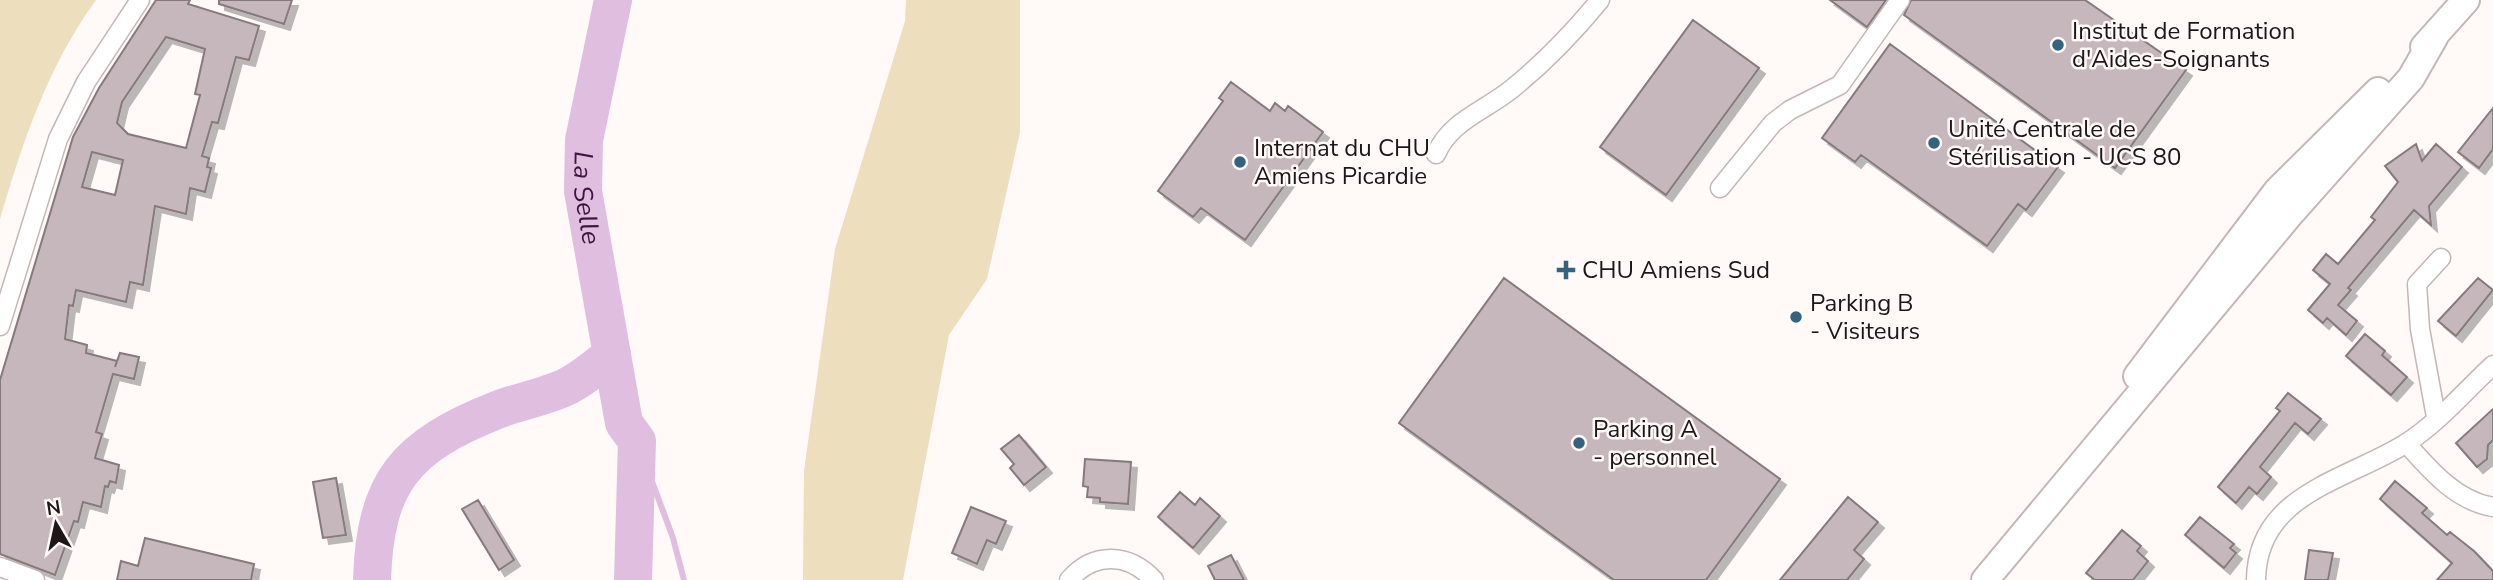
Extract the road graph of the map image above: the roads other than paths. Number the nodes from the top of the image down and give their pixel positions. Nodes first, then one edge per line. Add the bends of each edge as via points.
1 (140, 0) edge
2 (1600, 0) edge
3 (1900, 0) edge
4 (2466, 0) edge
5 (1436, 154) dead end
6 (1720, 187) dead end
7 (2441, 258) dead end
8 (0, 326) edge
9 (2493, 365) edge
10 (2436, 417) junction
11 (2406, 443) junction
12 (2493, 508) edge
13 (0, 567) edge
14 (35, 580) edge
15 (1069, 580) edge
16 (1154, 580) edge
17 (1985, 580) edge
18 (2256, 580) edge

1 - 8 street via 86,82 58,139
2 - 5 street via 1567,41 1510,91 1444,135
3 - 6 street via 1840,85 1773,123
4 - 17 street via 2277,191 2167,334 2071,477
7 - 10 street via 2417,284 2420,330
9 - 10 street
10 - 11 street
11 - 12 street via 2437,479
11 - 18 street via 2291,503 2269,529 2257,559
13 - 14 street
15 - 16 street via 1094,561 1112,558 1130,561

